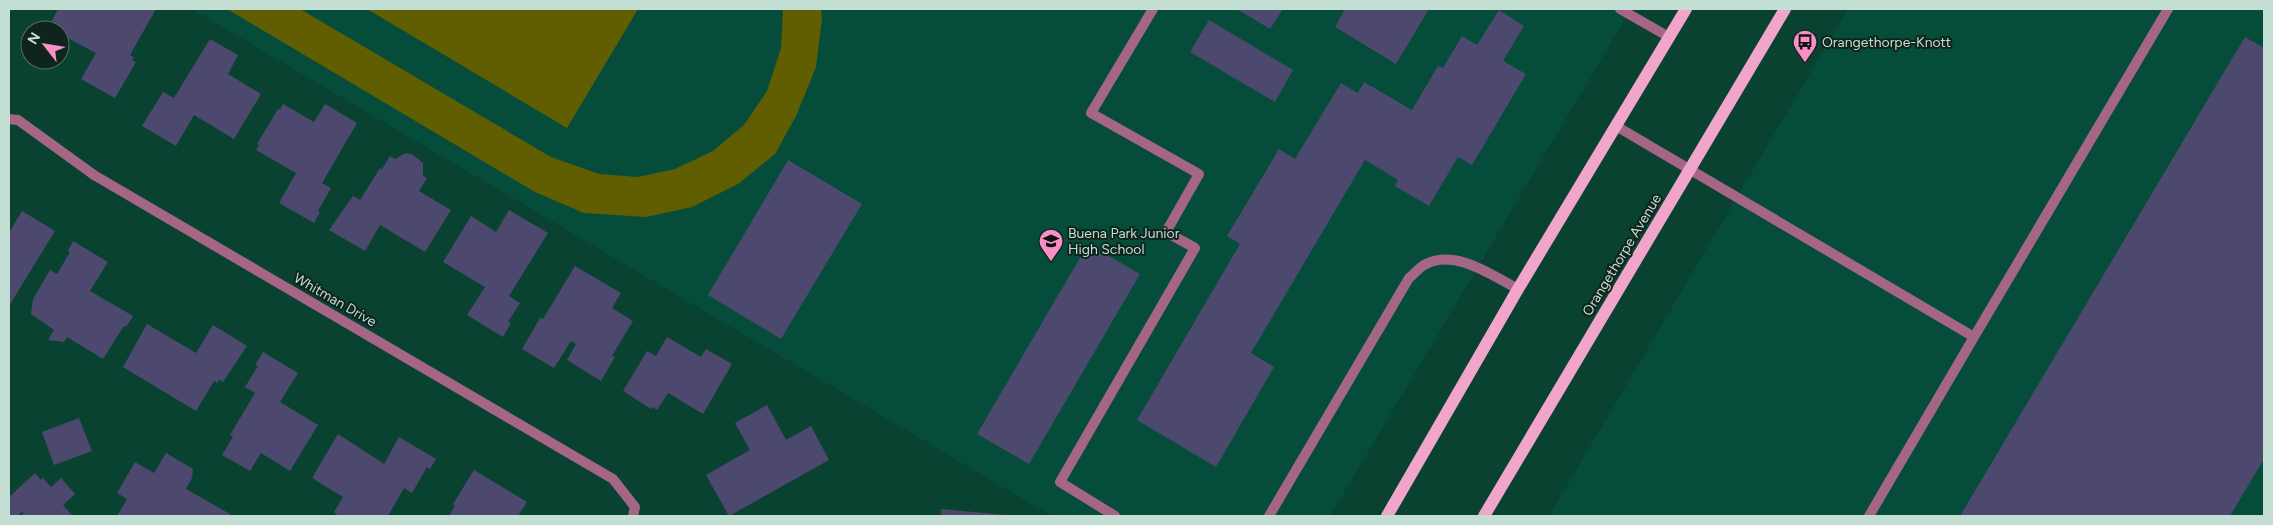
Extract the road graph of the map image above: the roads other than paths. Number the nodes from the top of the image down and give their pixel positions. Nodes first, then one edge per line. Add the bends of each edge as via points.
1 (1153, 9) edge
2 (1620, 9) edge
3 (1686, 9) edge
4 (1785, 9) edge
5 (2168, 9) edge
6 (1669, 37) junction
7 (9, 119) edge
8 (1616, 126) junction
9 (1690, 170) junction
10 (1518, 289) junction
11 (1974, 337) junction
12 (633, 516) edge
13 (1114, 516) edge
14 (1269, 516) edge
15 (1387, 516) edge
16 (1484, 516) edge
17 (1868, 516) edge

1 - 13 street via 1092,113 1199,174 1166,232 1195,248 1060,482
2 - 6 street
3 - 6 main road
4 - 9 main road, Orangethorpe Avenue
5 - 11 street
6 - 8 main road
7 - 12 street, Whitman Drive via 18,120 94,175 613,479 635,507
8 - 9 street
8 - 10 main road
9 - 11 street
9 - 16 main road, Orangethorpe Avenue
10 - 14 street via 1454,259 1438,260 1409,278
10 - 15 main road
11 - 17 street

